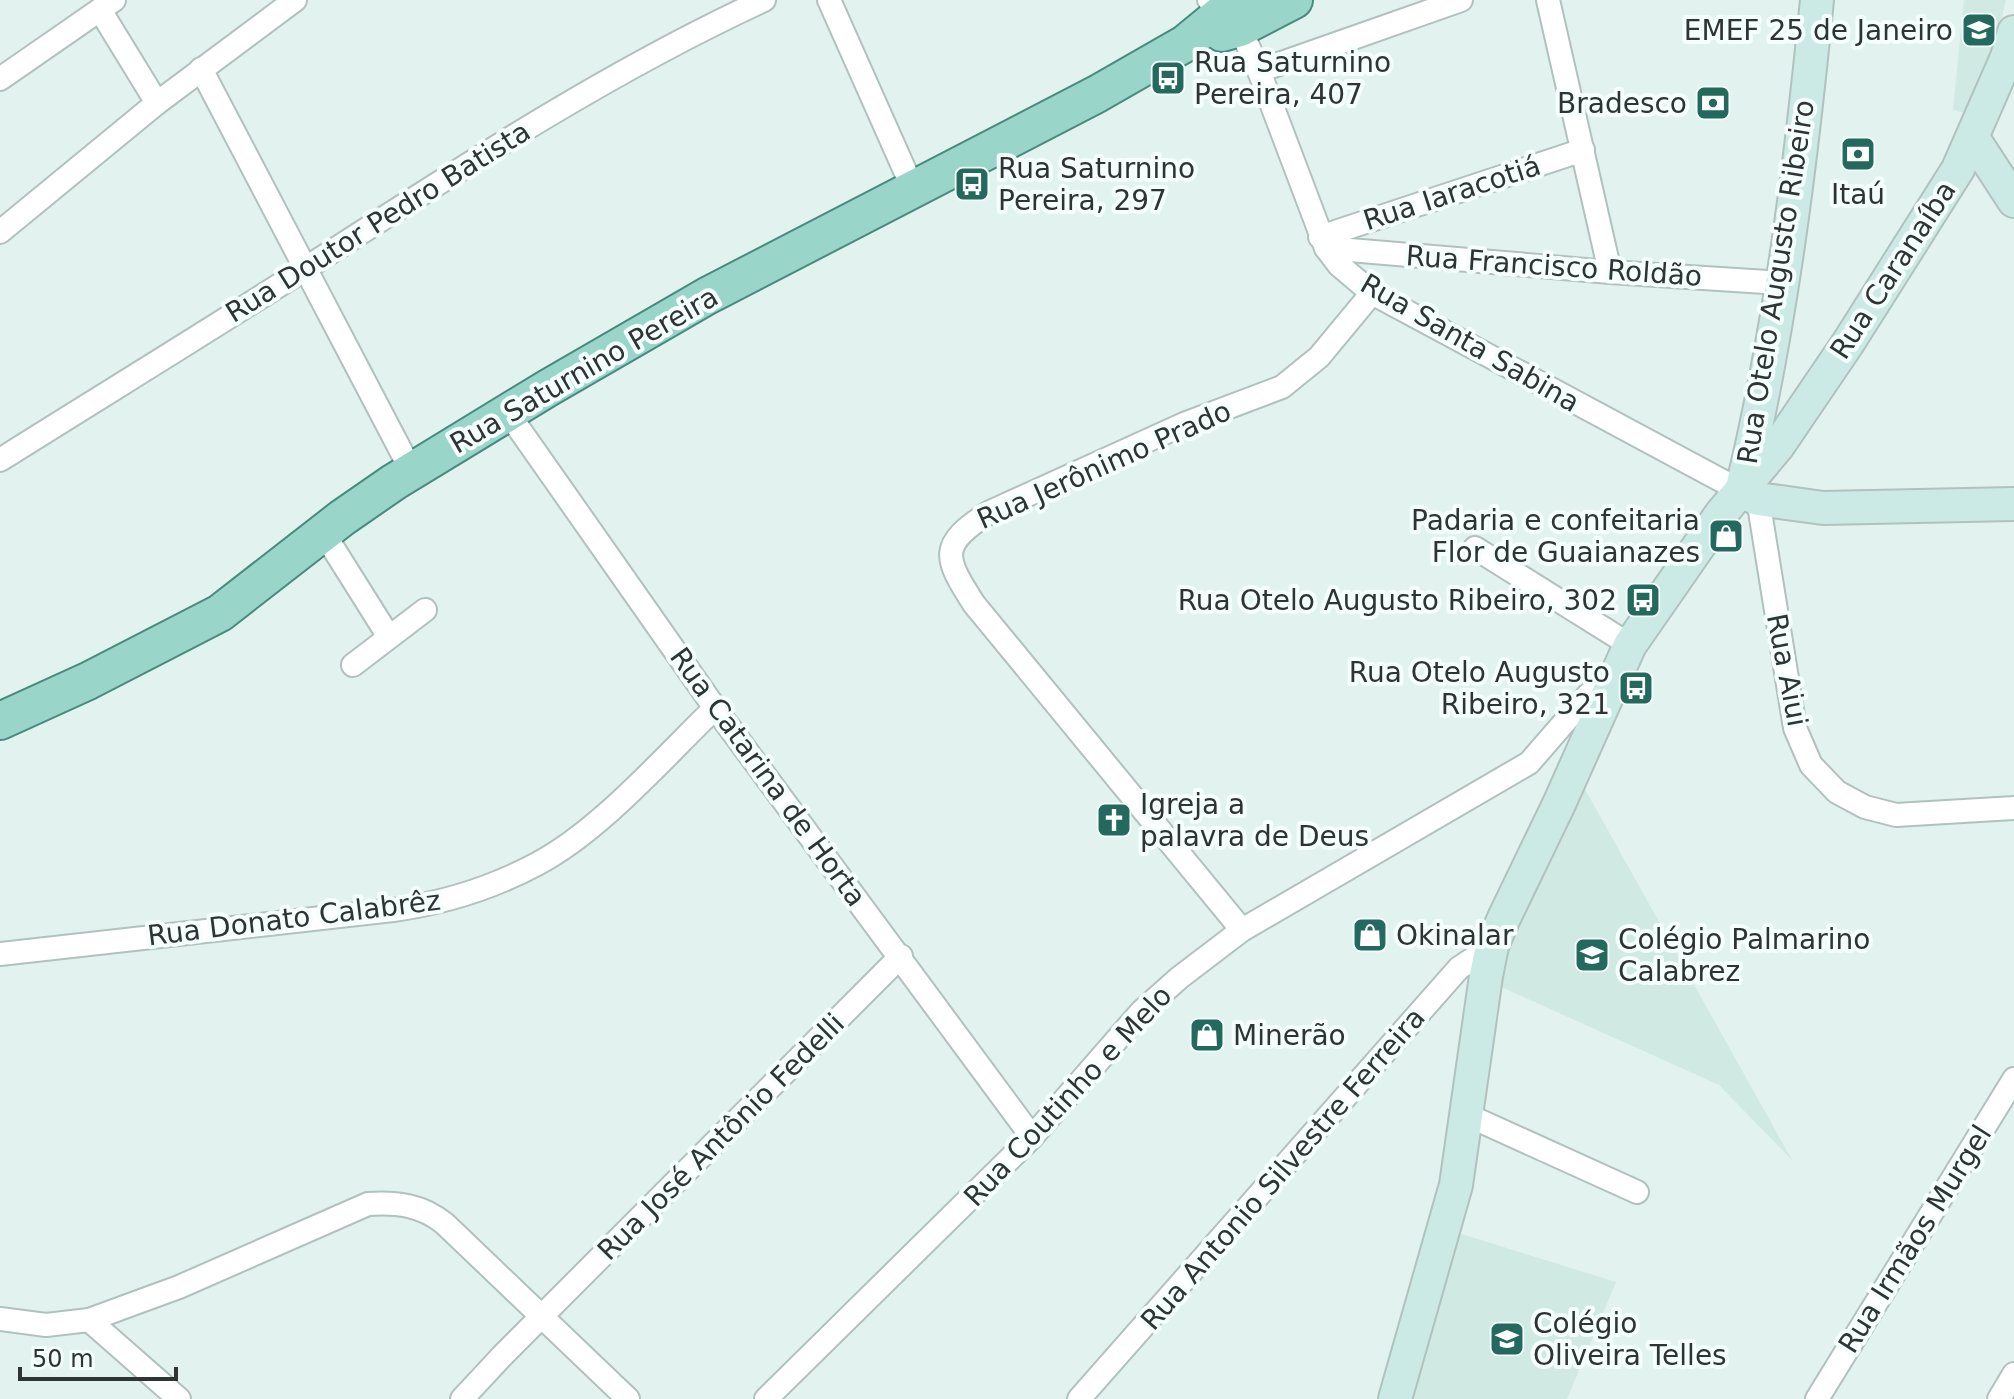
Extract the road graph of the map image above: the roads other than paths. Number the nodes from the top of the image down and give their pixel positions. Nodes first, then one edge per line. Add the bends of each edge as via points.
1 (295, 0) edge
2 (764, 0) edge
3 (829, 0) edge
4 (1294, 0) edge
5 (1461, 0) edge
6 (1817, 0) edge
7 (1548, 1) edge
8 (107, 5) edge
9 (1228, 11) edge
10 (2014, 32) edge
11 (201, 69) junction
12 (1259, 71) junction
13 (0, 79) edge
14 (157, 103) junction
15 (1973, 138) junction
16 (1583, 150) junction
17 (914, 191) junction
18 (2014, 201) edge
19 (0, 232) edge
20 (1323, 243) junction
21 (307, 268) junction
22 (1610, 272) junction
23 (1782, 283) junction
24 (1372, 293) junction
25 (508, 413) junction
26 (0, 460) edge
27 (412, 472) junction
28 (1750, 495) junction
29 (2014, 504) edge
30 (323, 532) junction
31 (1475, 548) dead end
32 (425, 610) dead end
33 (389, 637) junction
34 (1624, 656) junction
35 (353, 665) dead end
36 (715, 708) junction
37 (0, 721) edge
38 (1529, 763) junction
39 (1572, 776) junction
40 (2014, 808) edge
41 (1242, 930) junction
42 (1492, 946) junction
43 (0, 954) edge
44 (901, 956) junction
45 (2014, 1079) edge
46 (1467, 1115) junction
47 (1032, 1137) junction
48 (1637, 1192) dead end
49 (542, 1318) junction
50 (0, 1319) edge
51 (89, 1320) junction
52 (2014, 1374) edge
53 (179, 1399) edge
54 (462, 1399) edge
55 (628, 1399) edge
56 (766, 1399) edge
57 (1079, 1399) edge
58 (1395, 1399) edge
59 (1817, 1399) edge
60 (1999, 1399) edge

1 - 11 street
2 - 21 street, Rua Doutor Pedro Batista via 634,64
3 - 17 street
4 - 9 main road, Rua Saturnino Pereira
5 - 12 street
6 - 23 main road, Rua Otelo Augusto Ribeiro
7 - 16 street
8 - 13 street
8 - 14 street
9 - 12 street, Rua Santa Sabina
9 - 17 main road, Rua Saturnino Pereira via 1186,43
10 - 15 main road, Rua Caranaíba
11 - 14 street
11 - 21 street
12 - 20 street, Rua Santa Sabina
14 - 19 street
15 - 18 main road
15 - 28 main road, Rua Caranaíba
16 - 20 street, Rua Iaracotiá
16 - 22 street
17 - 25 main road, Rua Saturnino Pereira via 707,296
20 - 22 street, Rua Francisco Roldão
20 - 24 street, Rua Santa Sabina
21 - 26 street, Rua Doutor Pedro Batista
21 - 27 street
22 - 23 street, Rua Francisco Roldão
23 - 28 main road, Rua Otelo Augusto Ribeiro
24 - 28 street, Rua Santa Sabina
24 - 41 street, Rua Jerônimo Prado via 1319,357 1282,387 1184,424 990,512 966,527 949,554 954,574 974,604
25 - 27 main road, Rua Saturnino Pereira
25 - 36 street, Rua Catarina de Horta
27 - 30 main road, Rua Saturnino Pereira
28 - 29 main road via 1823,508
28 - 34 main road, Rua Otelo Augusto Ribeiro via 1721,514
28 - 40 street, Rua Aiui via 1795,728 1811,765 1837,792 1896,815
30 - 33 street
30 - 37 main road, Rua Saturnino Pereira via 220,613
31 - 34 street
32 - 33 street
33 - 35 street
34 - 38 street, Rua Coutinho e Melo
34 - 39 main road, Rua Otelo Augusto Ribeiro
36 - 43 street, Rua Donato Calabrêz via 594,825 538,864 484,889 393,910
36 - 44 street, Rua Catarina de Horta
38 - 39 street via 1550,760
38 - 41 street, Rua Coutinho e Melo
39 - 42 main road, Rua Otelo Augusto Ribeiro
41 - 47 street, Rua Coutinho e Melo via 1141,1012
42 - 46 main road, Rua Otelo Augusto Ribeiro
42 - 57 street, Rua Antonio Silvestre Ferreira via 1459,968
44 - 47 street, Rua Catarina de Horta
44 - 49 street, Rua José Antônio Fedelli
45 - 59 street, Rua Irmãos Murgel
46 - 48 street
46 - 58 main road, Rua Otelo Augusto Ribeiro via 1442,1241
47 - 56 street, Rua Coutinho e Melo
49 - 51 street via 445,1224 415,1207 392,1202 368,1204 179,1287
49 - 54 street, Rua José Antônio Fedelli
49 - 55 street
50 - 51 street via 46,1325
51 - 53 street
52 - 60 street

